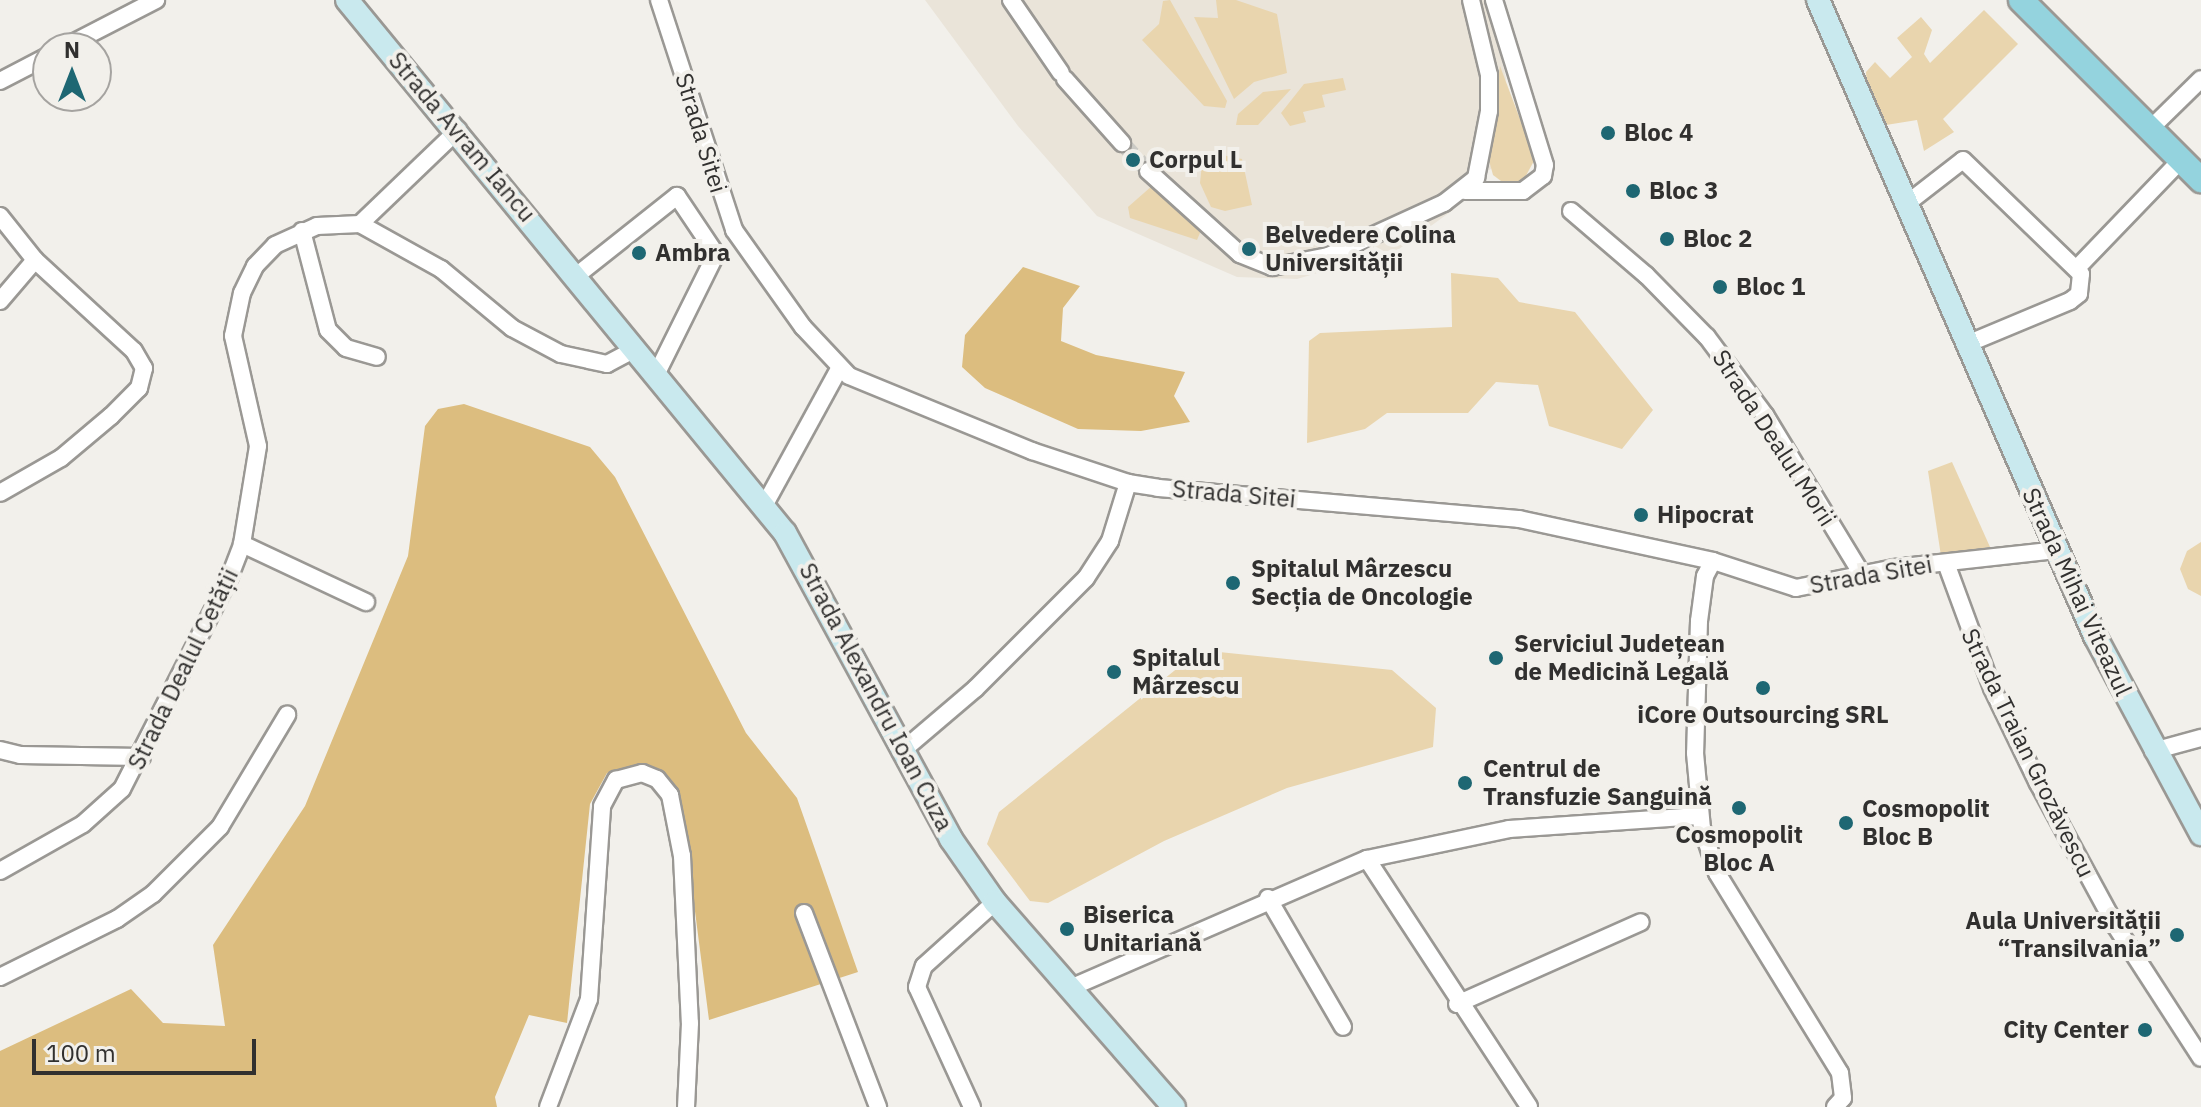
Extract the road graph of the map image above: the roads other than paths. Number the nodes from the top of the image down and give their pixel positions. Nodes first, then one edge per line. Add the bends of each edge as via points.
1 (156, 0) edge
2 (347, 0) edge
3 (659, 0) edge
4 (1011, 0) edge
5 (1471, 0) edge
6 (1494, 0) edge
7 (1818, 0) edge
8 (2021, 0) edge
9 (94, 32) edge
10 (32, 64) edge
11 (2201, 79) edge
12 (0, 81) edge
13 (2150, 129) junction
14 (458, 130) junction
15 (1122, 143) tunnel mouth
16 (2181, 160) junction
17 (1148, 171) tunnel mouth
18 (2201, 180) edge
19 (1465, 191) junction
20 (1905, 205) junction
21 (1571, 211) dead end
22 (0, 216) edge
23 (360, 224) junction
24 (302, 231) junction
25 (35, 260) junction
26 (2078, 267) junction
27 (576, 276) junction
28 (0, 301) edge
29 (1965, 345) junction
30 (635, 349) junction
31 (377, 357) dead end
32 (839, 369) junction
33 (656, 375) junction
34 (1128, 483) junction
35 (0, 493) edge
36 (764, 506) junction
37 (242, 544) junction
38 (2056, 550) junction
39 (1713, 561) junction
40 (1946, 563) junction
41 (1863, 576) junction
42 (366, 602) dead end
43 (287, 715) dead end
44 (2201, 738) edge
45 (0, 750) edge
46 (2153, 751) junction
47 (901, 752) junction
48 (142, 757) junction
49 (1699, 816) junction
50 (2201, 834) edge
51 (1367, 859) junction
52 (0, 871) edge
53 (1268, 898) junction
54 (995, 902) junction
55 (804, 913) dead end
56 (1641, 922) dead end
57 (0, 977) edge
58 (1070, 988) junction
59 (1457, 1004) junction
60 (1343, 1027) dead end
61 (2201, 1058) edge
62 (548, 1107) edge
63 (686, 1107) edge
64 (878, 1107) edge
65 (972, 1107) edge
66 (1174, 1107) edge
67 (1529, 1107) edge
68 (1835, 1107) edge

1 - 9 street
2 - 14 street, Strada Avram Iancu
3 - 32 street, Strada Sitei via 724,208 743,250
4 - 15 street via 1063,76
5 - 19 street via 1489,75 1489,111 1476,178
6 - 19 street via 1545,165 1543,176 1523,191
7 - 20 street, Strada Mihai Viteazul
8 - 13 main road
10 - 12 street
11 - 13 street
13 - 16 main road
14 - 23 street
14 - 27 street, Strada Avram Iancu
16 - 18 main road
16 - 26 street
17 - 19 street via 1240,254 1272,267 1358,245
20 - 26 street via 1963,160
20 - 29 street, Strada Mihai Viteazul
21 - 41 street, Strada Dealul Morii via 1646,275 1707,337 1765,415
22 - 25 street
23 - 24 street, Strada Dealul Cetății
23 - 30 street via 441,269 512,328 561,354 607,364
24 - 31 street via 328,330 346,348
24 - 37 street, Strada Dealul Cetății via 264,254 236,314 235,354 258,432
25 - 28 street
25 - 35 street via 134,351 144,368 143,379 111,416 61,458
26 - 29 street via 2084,284 2070,301
27 - 30 street, Strada Avram Iancu
27 - 33 street via 677,196 716,254
29 - 38 street, Strada Mihai Viteazul
30 - 33 street, Strada Alexandru Ioan Cuza
32 - 34 street, Strada Sitei via 1032,451
32 - 36 street
33 - 36 street, Strada Alexandru Ioan Cuza
34 - 39 street, Strada Sitei via 1475,512
34 - 47 street via 1110,541 1086,578 975,689
36 - 47 street, Strada Alexandru Ioan Cuza via 802,557
37 - 42 street, Strada Dealul Cetății
37 - 48 street, Strada Dealul Cetății
38 - 40 street, Strada Sitei
38 - 46 street, Strada Mihai Viteazul
39 - 41 street, Strada Sitei via 1796,588
39 - 49 street via 1705,576 1699,621
40 - 41 street, Strada Sitei
40 - 61 street, Strada Traian Grozăvescu via 1992,688 2038,783 2115,925
43 - 57 street via 220,827 153,894 117,919
44 - 46 street
45 - 48 street via 20,755
46 - 50 street, Strada Mihai Viteazul
47 - 54 street, Strada Alexandru Ioan Cuza via 921,792
48 - 52 street, Strada Dealul Cetății via 107,806
49 - 51 street via 1509,829
49 - 68 street via 1717,873 1840,1073 1843,1098
51 - 53 street
51 - 59 street
53 - 58 street
53 - 60 street
54 - 58 street, Strada Alexandru Ioan Cuza
54 - 65 street via 924,966 917,987
55 - 64 street
56 - 59 street
58 - 66 street, Strada Alexandru Ioan Cuza
59 - 67 street
62 - 63 street via 591,987 602,806 616,780 642,773 657,779 670,795 682,856 690,1023

